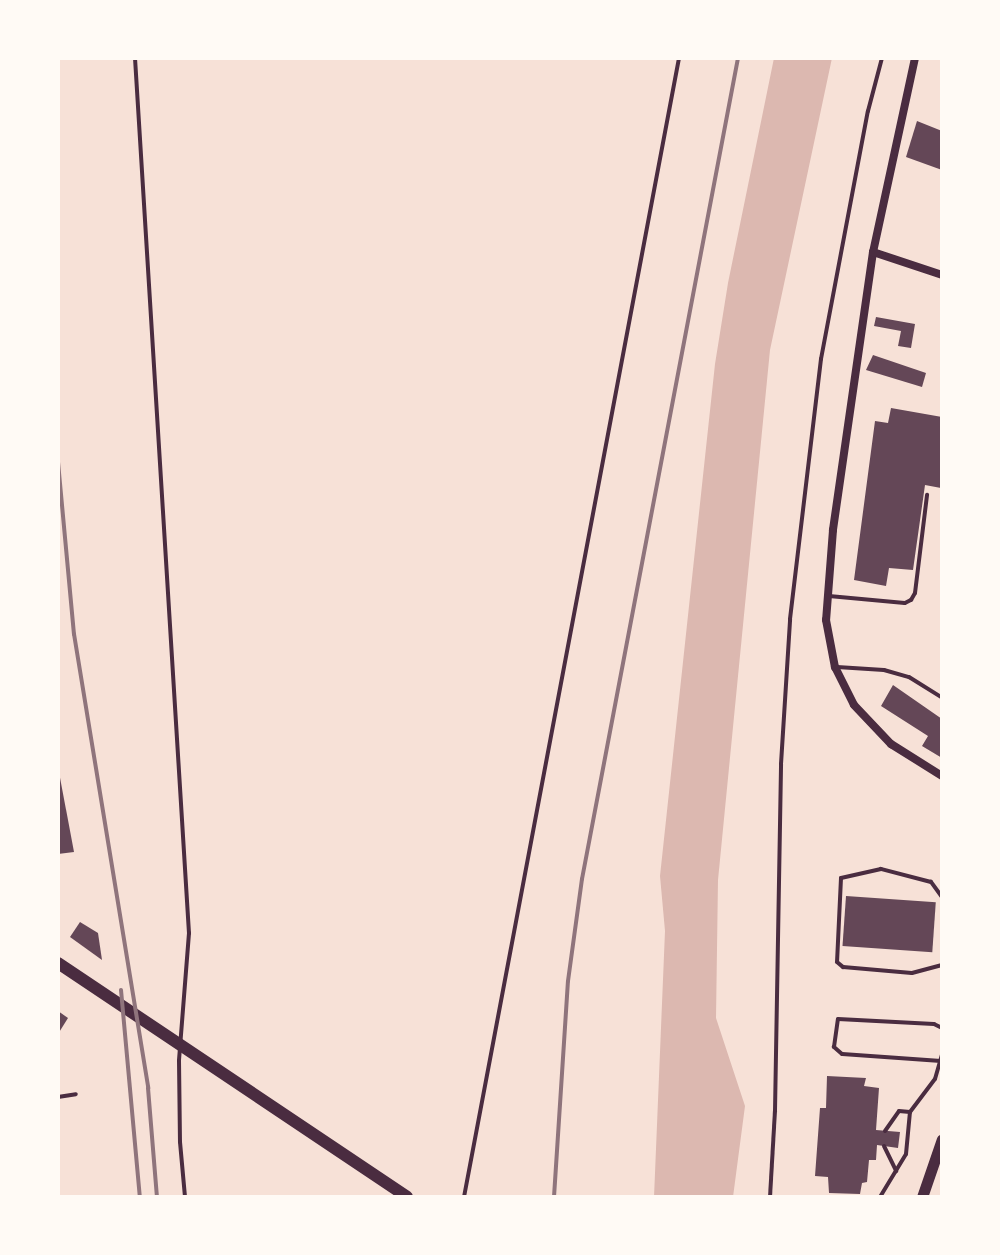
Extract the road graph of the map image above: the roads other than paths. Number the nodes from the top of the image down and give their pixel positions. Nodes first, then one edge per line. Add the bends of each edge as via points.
1 (135, 58) edge
2 (679, 58) edge
3 (882, 58) edge
4 (915, 58) edge
5 (873, 252) junction
6 (942, 275) edge
7 (927, 495) dead end
8 (827, 596) junction
9 (835, 667) junction
10 (942, 698) edge
11 (942, 776) edge
12 (942, 897) edge
13 (58, 963) edge
14 (942, 965) edge
15 (942, 1028) edge
16 (942, 1054) edge
17 (941, 1061) edge
18 (76, 1094) dead end
19 (58, 1097) edge
20 (910, 1112) junction
21 (885, 1131) dead end
22 (942, 1139) edge
23 (884, 1146) dead end
24 (938, 1167) edge
25 (896, 1171) junction
26 (185, 1197) edge
27 (407, 1197) edge
28 (464, 1197) edge
29 (770, 1197) edge
30 (880, 1197) edge
31 (922, 1197) edge

1 - 26 lane via 189,933 179,1061
2 - 28 lane
3 - 29 lane via 821,359 790,619
4 - 5 street
5 - 6 street
5 - 8 street
7 - 8 lane via 911,600
8 - 9 street
9 - 10 lane via 909,677
9 - 11 street via 857,710 891,744
12 - 14 lane via 931,882 881,869 841,878 837,962 843,967 912,973
13 - 27 main road
15 - 17 lane via 838,1019 834,1047 842,1054
16 - 17 lane
17 - 20 lane via 935,1079
18 - 19 lane
20 - 21 lane via 899,1111
20 - 25 lane via 906,1154
22 - 24 main road
23 - 25 lane
24 - 31 main road
25 - 30 lane

